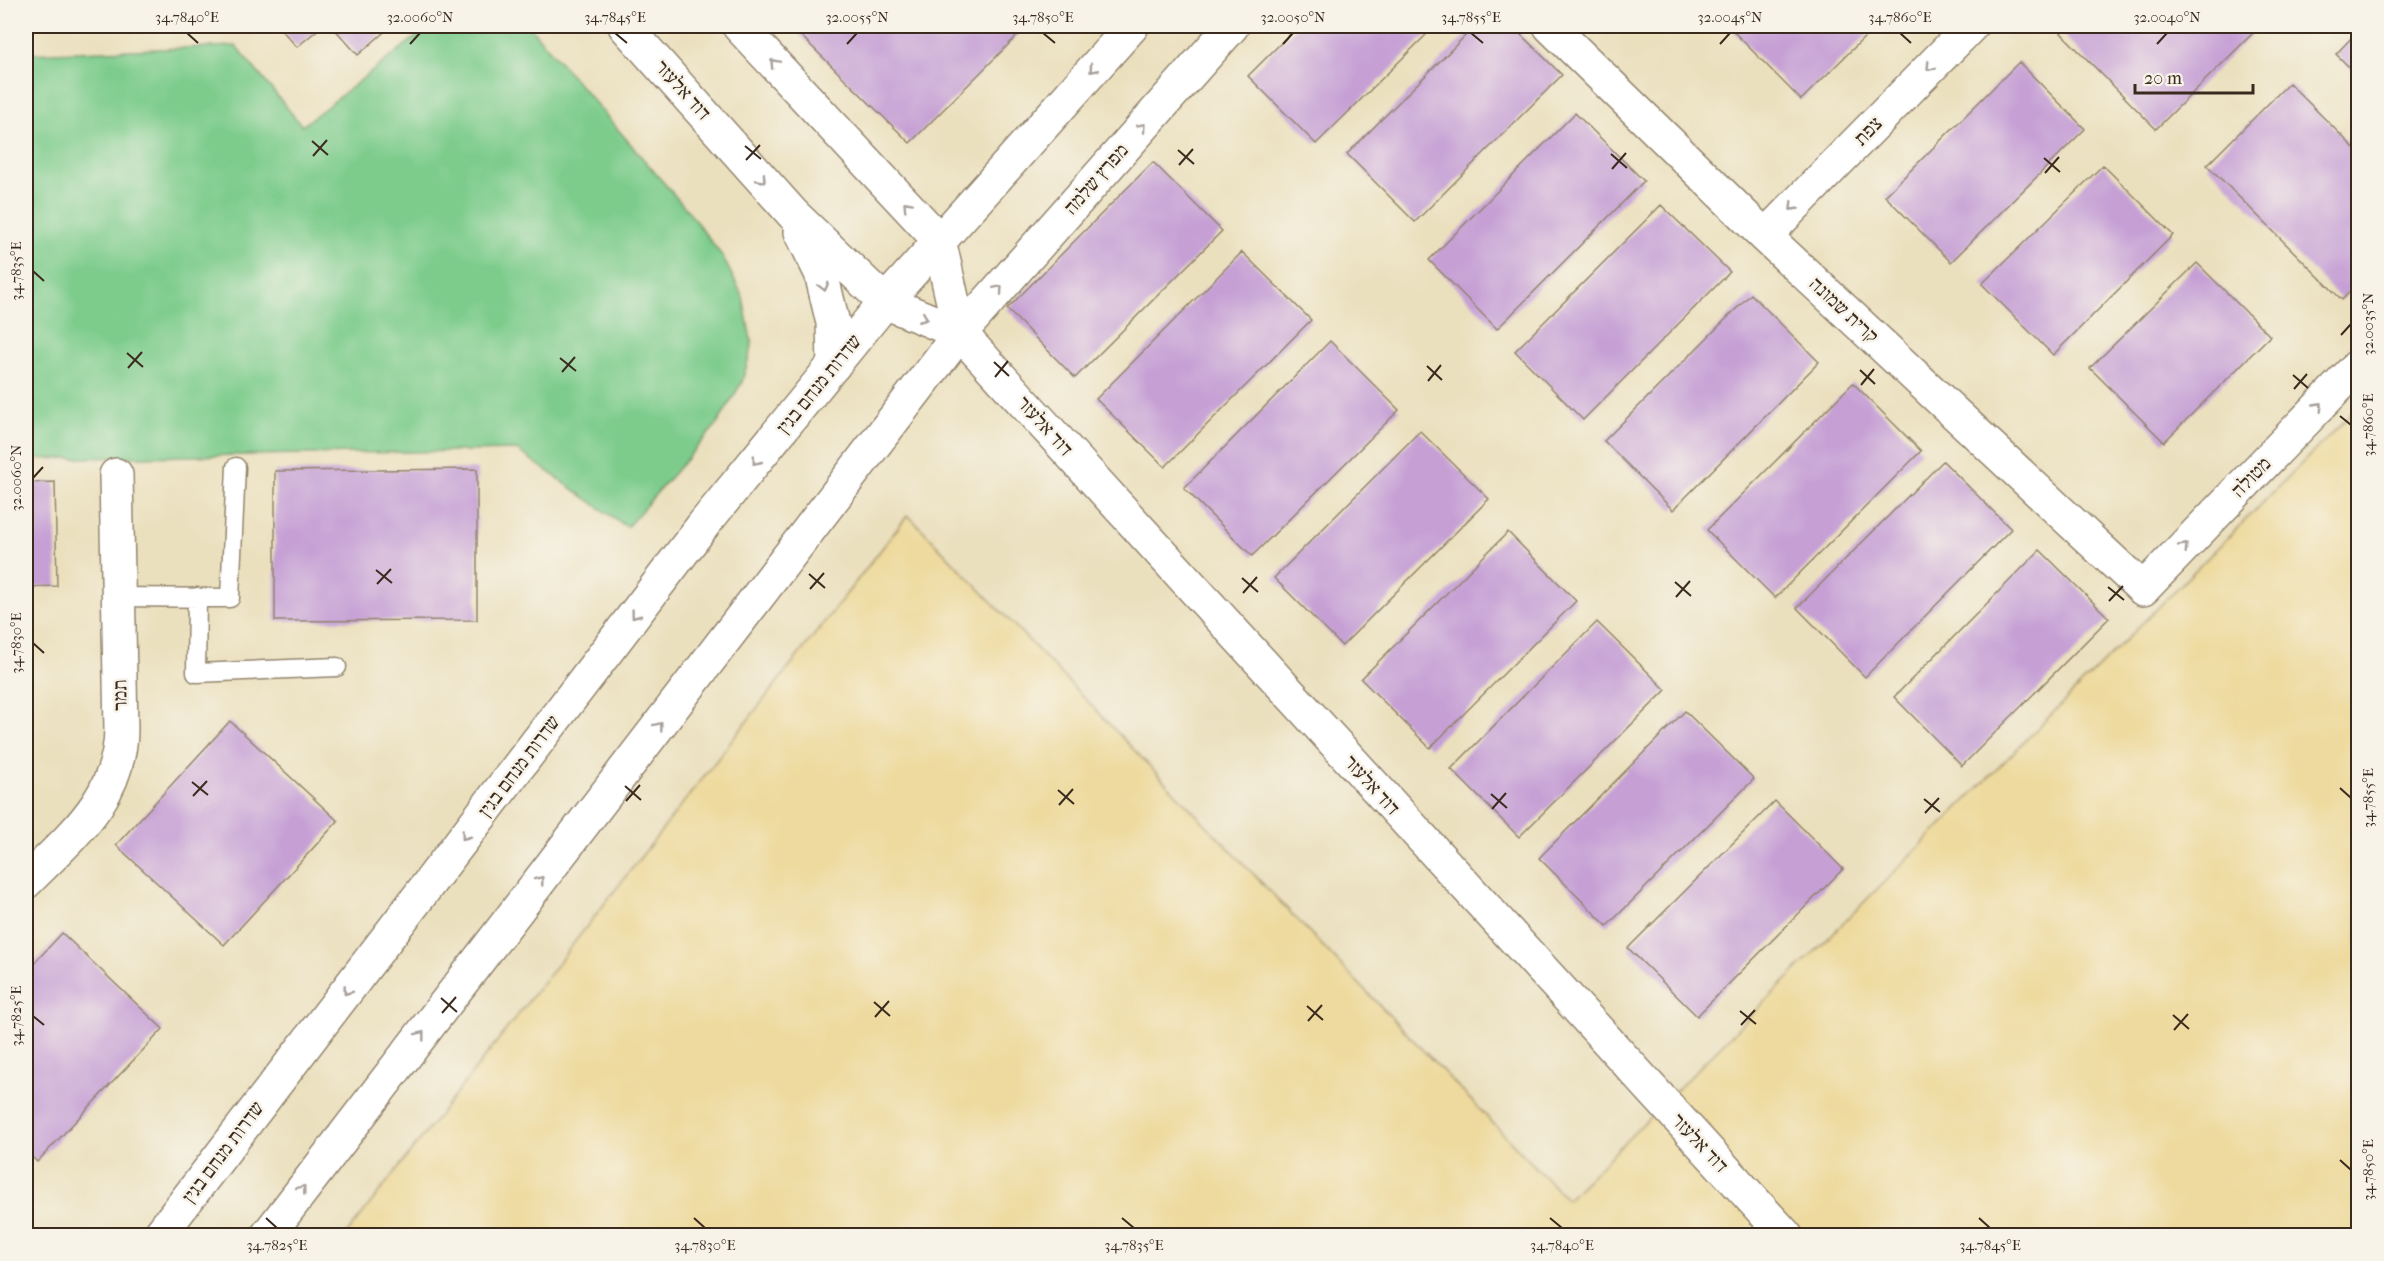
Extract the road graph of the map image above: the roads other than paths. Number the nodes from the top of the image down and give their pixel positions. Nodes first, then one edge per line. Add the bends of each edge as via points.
1 (625, 26) edge
2 (739, 26) edge
3 (1132, 26) edge
4 (1232, 26) edge
5 (1550, 26) edge
6 (1971, 26) edge
7 (793, 214) junction
8 (1765, 236) junction
9 (939, 240) junction
10 (885, 302) junction
11 (960, 333) junction
12 (834, 365) junction
13 (2358, 366) edge
14 (236, 467) dead end
15 (116, 475) dead end
16 (2143, 589) joint
17 (118, 597) junction
18 (196, 597) junction
19 (337, 667) dead end
20 (26, 882) edge
21 (159, 1236) edge
22 (267, 1236) edge
23 (1786, 1236) edge

1 -> 7 street, דוד אלעזר
9 -> 2 street
3 -> 9 street
11 -> 4 street, מפרץ שלמה
5 - 8 street, קרית שמונה
6 -> 8 street, צפת
7 - 10 street, דוד אלעזר
7 -> 12 street via 821,273 833,324
8 - 16 street, קרית שמונה
9 - 10 street
9 - 11 street, דוד אלעזר
10 -> 11 street, דוד אלעזר
10 - 12 street, שדרות מנחם בגין
22 -> 11 street
11 - 23 street, דוד אלעזר
12 -> 21 street, שדרות מנחם בגין via 705,524
16 -> 13 street, מטולה
14 - 18 lane via 230,598
15 - 17 street, תמר
17 - 18 lane
17 - 20 street, תמר via 120,741 115,773 87,819
18 - 19 lane via 196,673

